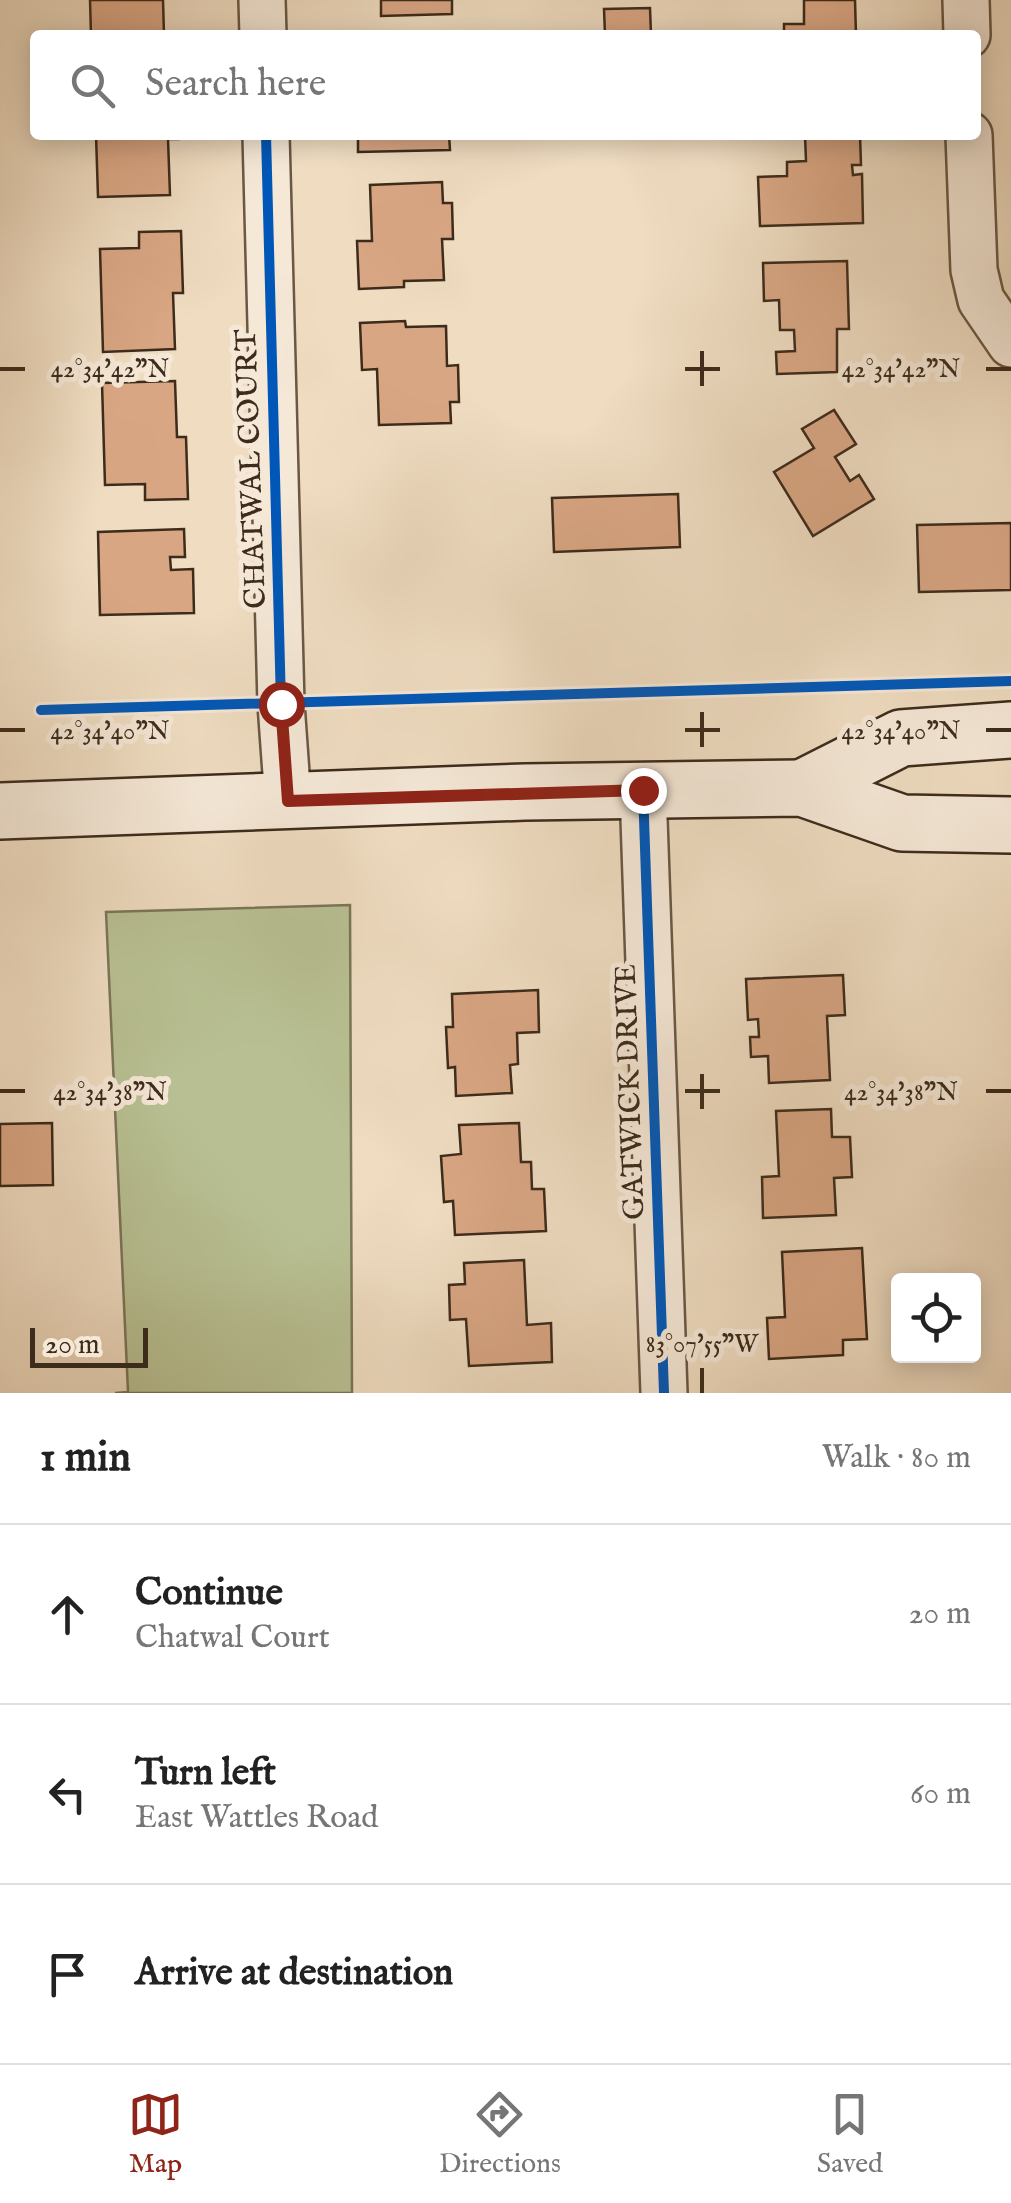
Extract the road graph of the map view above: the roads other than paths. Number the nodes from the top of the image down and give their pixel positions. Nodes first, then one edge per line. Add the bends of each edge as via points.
1 (262, 0) edge
2 (966, 0) edge
3 (263, 30) edge
4 (967, 30) edge
5 (266, 140) edge
6 (970, 140) edge
7 (1011, 344) edge
8 (1011, 730) edge
9 (802, 788) junction
10 (643, 790) junction
11 (288, 801) junction
12 (0, 812) edge
13 (1011, 825) edge
14 (664, 1393) edge

1 - 3 street
2 - 4 street
5 - 11 street, CHATWAL COURT
6 - 7 street via 974,270 981,300
8 - 9 main road via 902,738
9 - 10 main road
9 - 13 main road via 902,823
10 - 11 main road
10 - 14 street, GATWICK DRIVE
11 - 12 main road

